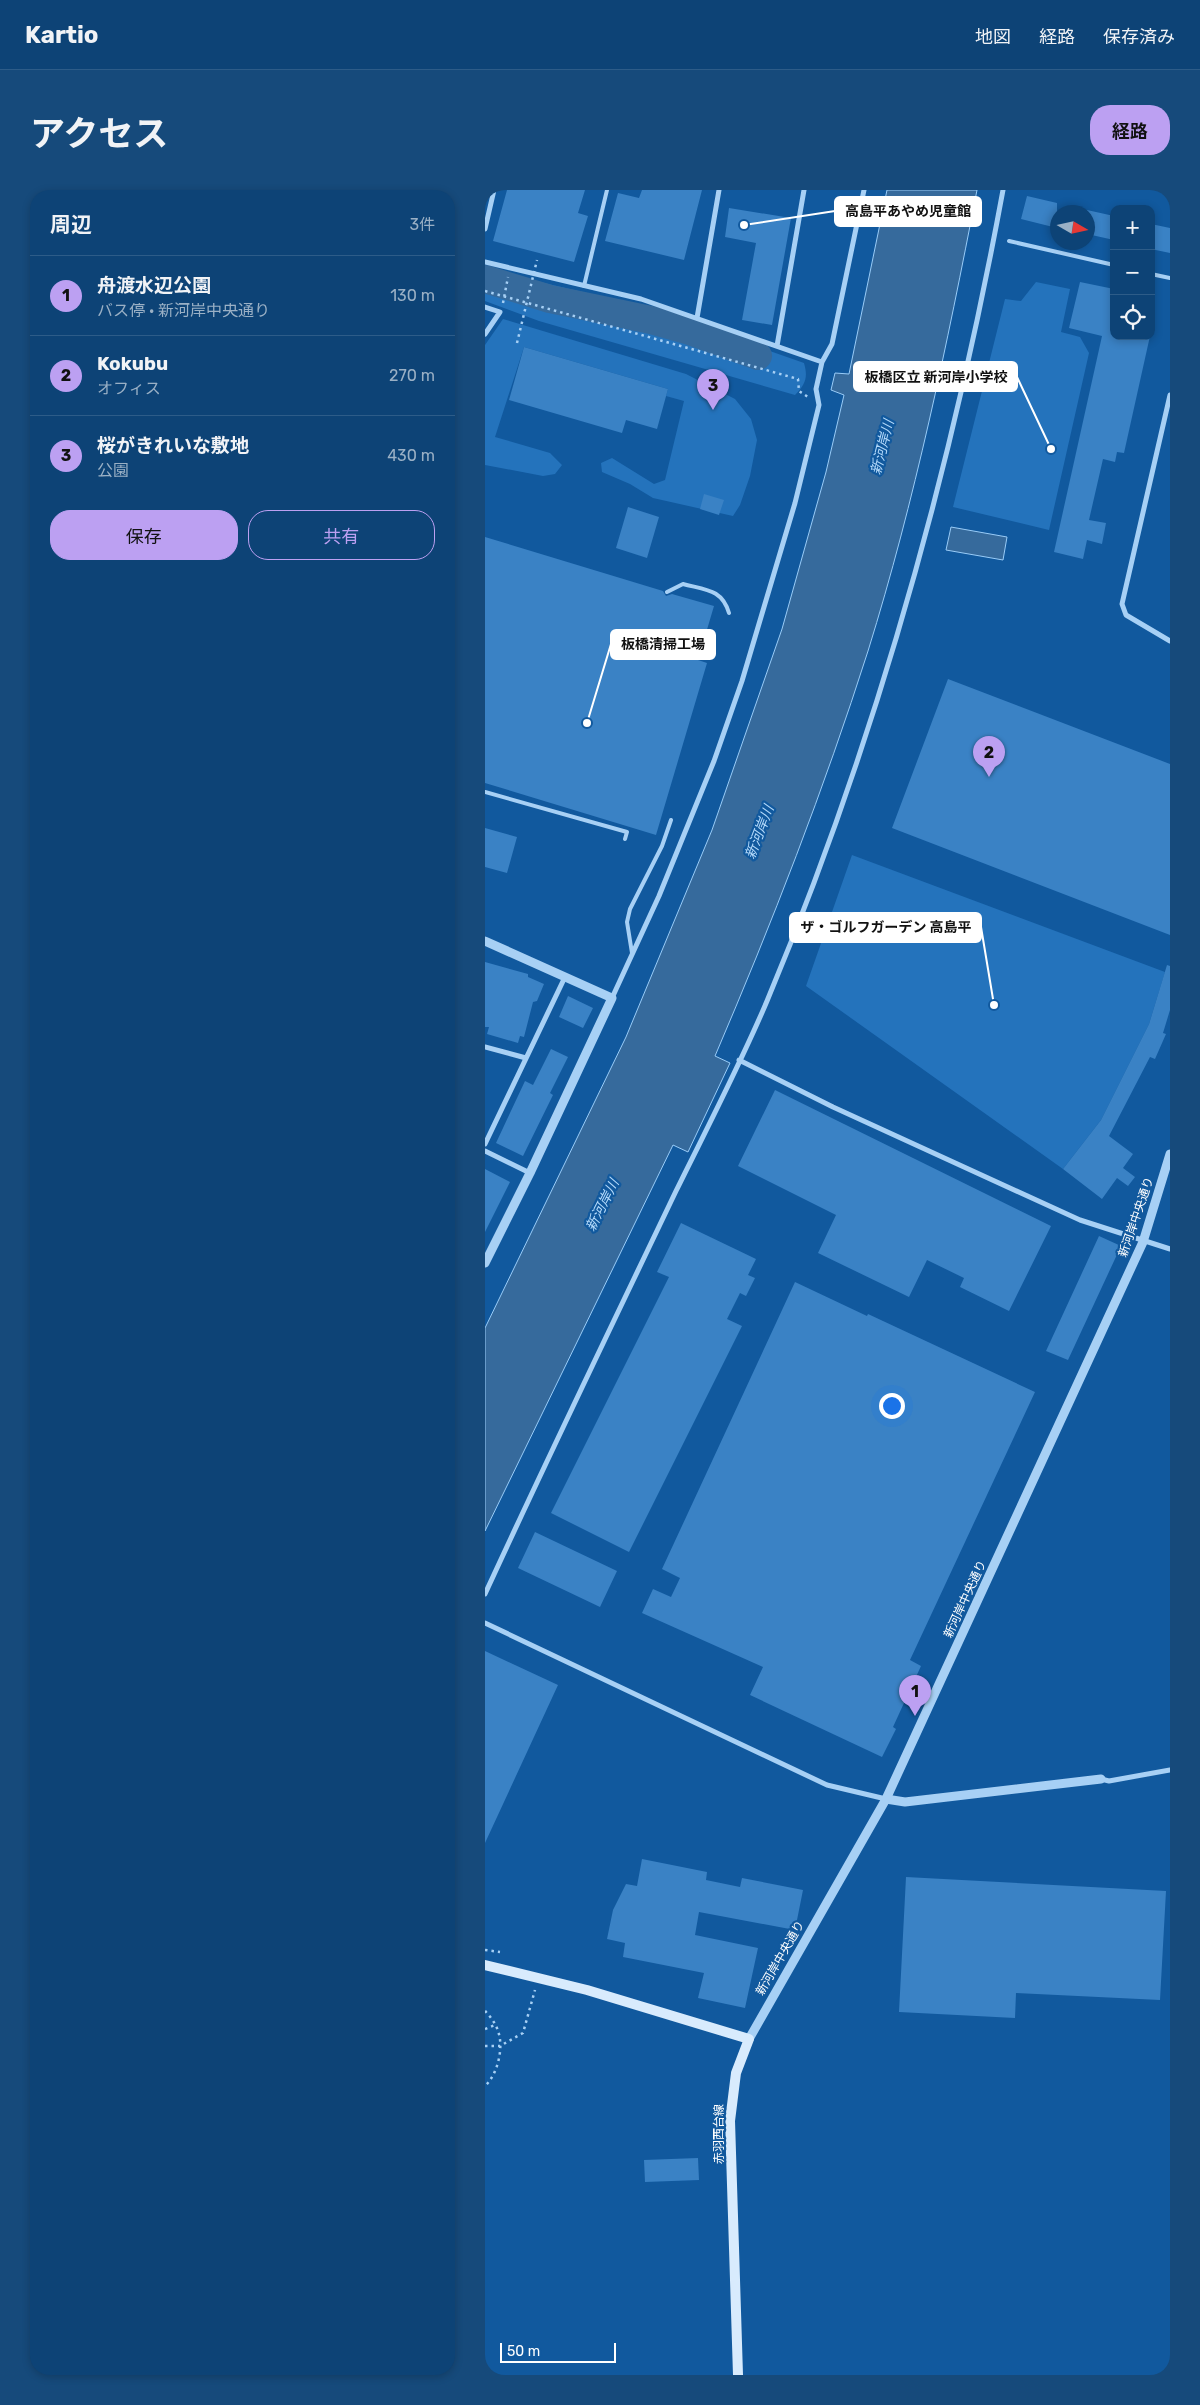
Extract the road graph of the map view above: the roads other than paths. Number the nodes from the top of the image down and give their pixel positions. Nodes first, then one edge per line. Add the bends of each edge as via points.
1 (494, 190) edge
2 (607, 190) edge
3 (719, 190) edge
4 (804, 190) edge
5 (864, 190) edge
6 (1003, 190) edge
7 (485, 229) edge
8 (1009, 241) dead end
9 (485, 262) edge
10 (1110, 264) edge
11 (1155, 275) edge
12 (1170, 278) edge
13 (584, 286) junction
14 (485, 307) edge
15 (697, 318) junction
16 (485, 334) edge
17 (777, 346) junction
18 (823, 362) junction
19 (1170, 394) edge
20 (667, 592) dead end
21 (729, 613) dead end
22 (1170, 641) edge
23 (485, 792) edge
24 (671, 820) dead end
25 (625, 839) dead end
26 (485, 941) edge
27 (633, 953) junction
28 (565, 977) junction
29 (612, 998) junction
30 (485, 1047) edge
31 (526, 1058) junction
32 (739, 1060) junction
33 (485, 1144) edge
34 (485, 1151) edge
35 (1170, 1154) edge
36 (530, 1173) junction
37 (1143, 1242) junction
38 (1170, 1249) edge
39 (485, 1263) edge
40 (485, 1594) edge
41 (485, 1623) edge
42 (1170, 1770) edge
43 (1101, 1779) joint
44 (886, 1799) junction
45 (485, 1965) edge
46 (749, 2038) junction
47 (738, 2375) edge

1 - 7 street
2 - 13 lane
3 - 15 street
4 - 17 street
5 - 18 street via 832,344
6 - 32 street via 955,414 924,545 905,608 809,894 765,1006
8 - 10 lane
9 - 13 street
11 - 12 lane
13 - 15 street via 641,299
14 - 16 street via 500,312
15 - 17 street
17 - 18 street
18 - 27 street via 816,389 819,405 795,503 743,681 683,840
19 - 22 street via 1122,604 1126,615
20 - 21 lane via 683,584 718,594 725,600
23 - 25 lane via 627,832
24 - 27 lane via 662,846 630,909 627,922
26 - 28 street
27 - 29 street
28 - 29 street
28 - 31 street
29 - 36 street
30 - 31 street
31 - 33 street
32 - 37 street via 833,1107 1080,1220
32 - 40 street
34 - 36 street
35 - 37 street, 新河岸中央通り
36 - 39 street
37 - 38 street
37 - 44 street, 新河岸中央通り
41 - 44 street via 827,1785
42 - 43 street via 1109,1781
43 - 44 street via 905,1802
44 - 46 street, 新河岸中央通り
45 - 46 main road via 587,1990
46 - 47 main road, 赤羽西台線 via 736,2074 730,2121

